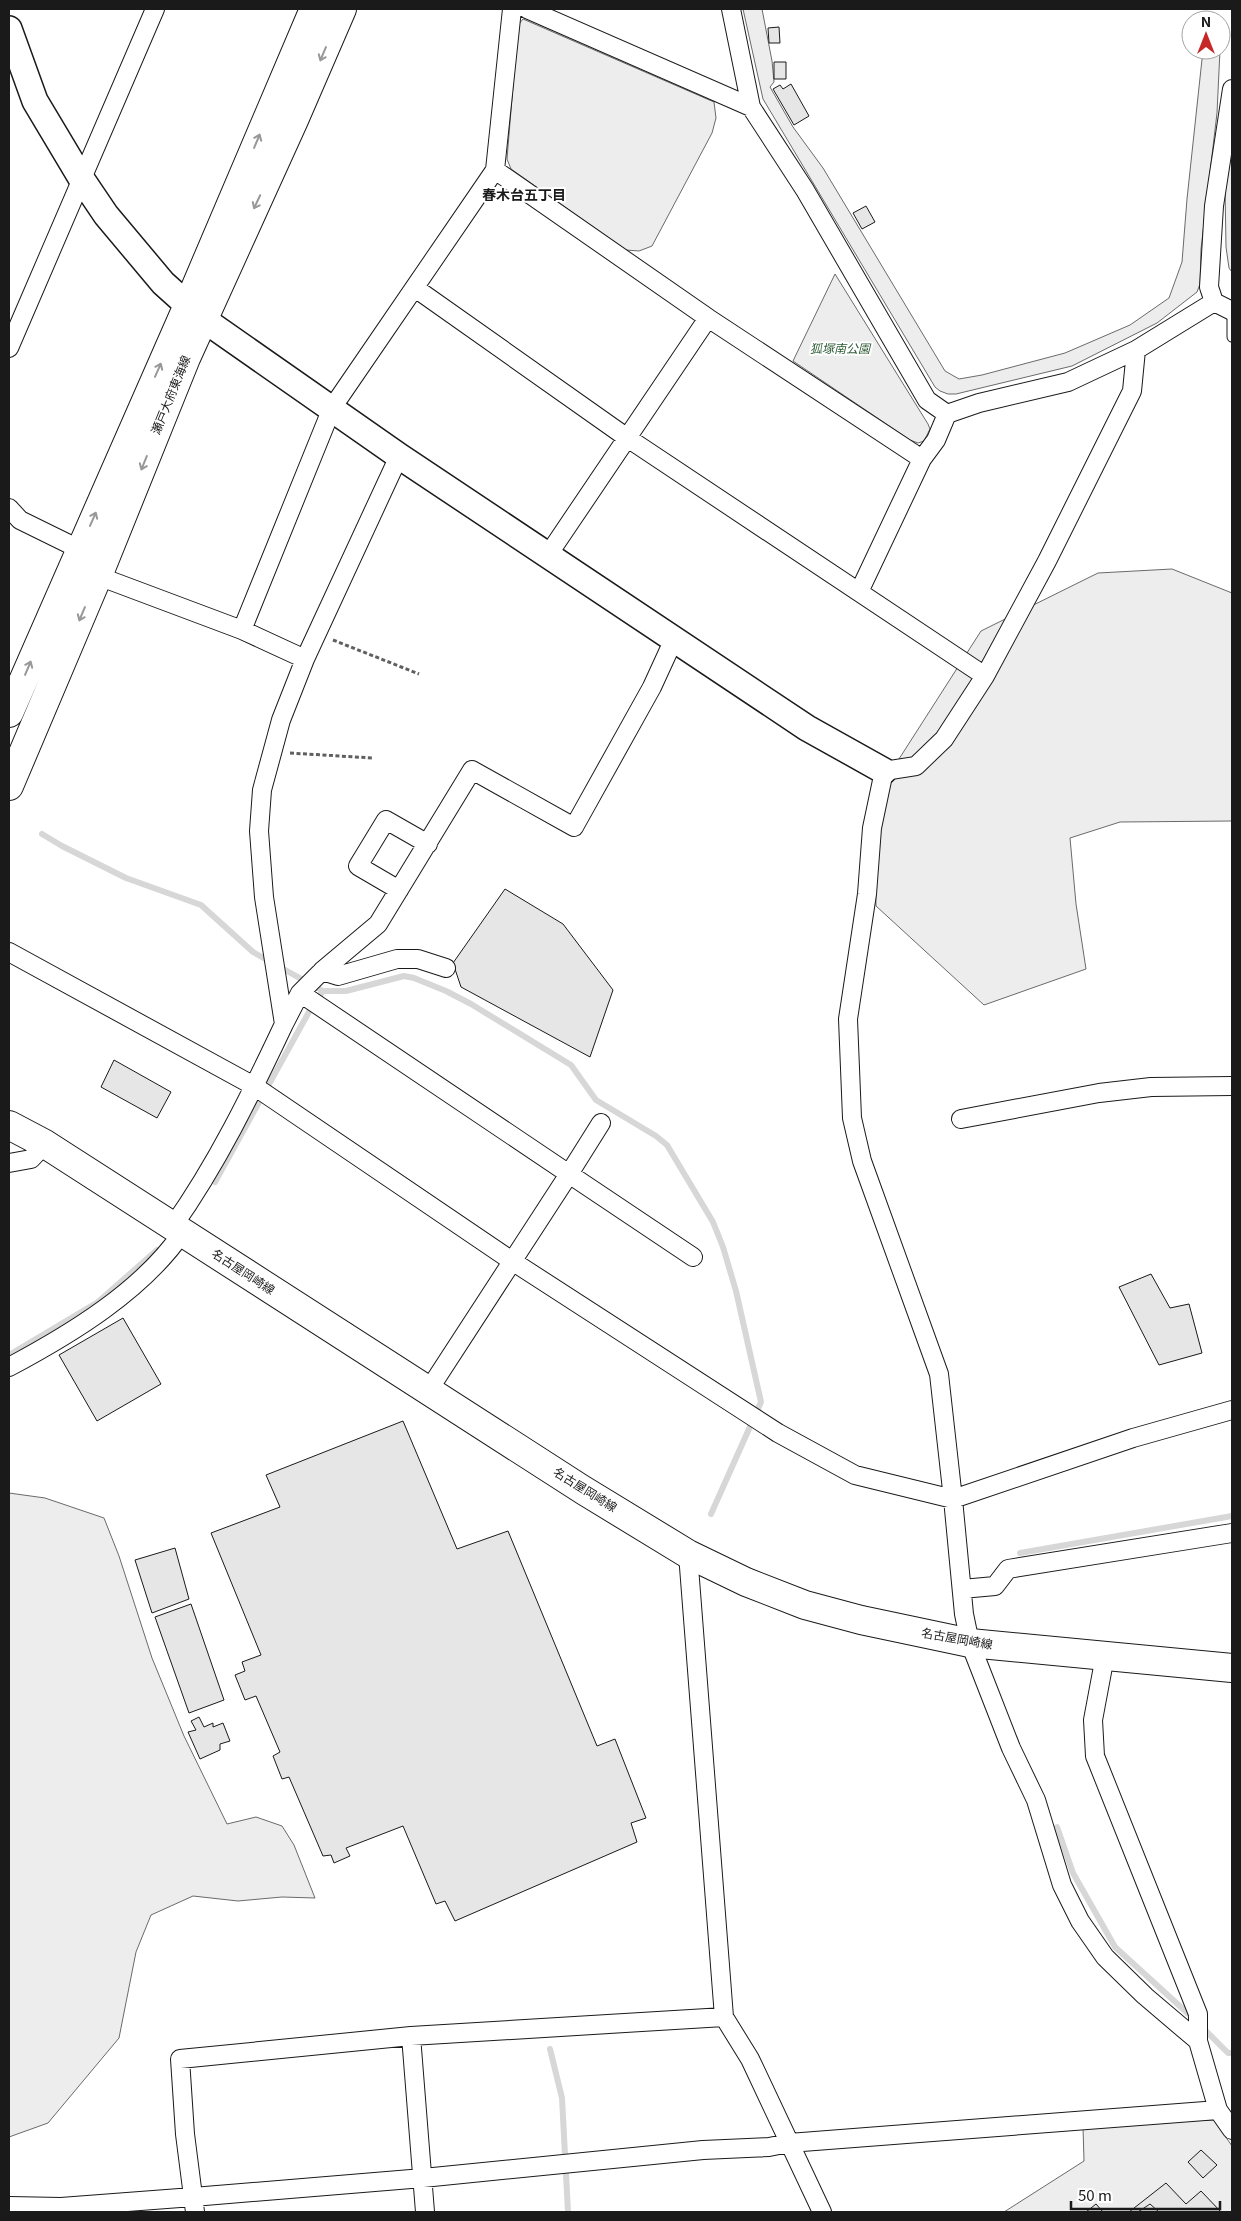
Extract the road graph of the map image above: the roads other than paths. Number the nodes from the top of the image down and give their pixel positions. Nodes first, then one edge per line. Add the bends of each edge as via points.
1 (155, 9) edge
2 (314, 9) edge
3 (342, 9) edge
4 (512, 9) edge
5 (527, 9) edge
6 (731, 9) edge
7 (10, 36) edge
8 (1232, 89) edge
9 (751, 107) junction
10 (495, 170) junction
11 (81, 178) junction
12 (415, 288) junction
13 (1214, 302) junction
14 (195, 312) junction
15 (1232, 312) edge
16 (14, 318) edge
17 (708, 318) junction
18 (1232, 337) edge
19 (9, 348) edge
20 (1136, 350) junction
21 (332, 408) junction
22 (947, 414) junction
23 (626, 437) junction
24 (399, 456) junction
25 (922, 459) junction
26 (9, 508) edge
27 (79, 548) junction
28 (548, 556) junction
29 (98, 576) junction
30 (859, 592) junction
31 (242, 630) junction
32 (674, 640) junction
33 (305, 659) junction
34 (985, 676) junction
35 (9, 713) edge
36 (884, 771) junction
37 (9, 786) edge
38 (428, 844) junction
39 (399, 890) junction
40 (9, 952) edge
41 (446, 968) dead end
42 (322, 971) junction
43 (300, 993) junction
44 (284, 1024) junction
45 (254, 1086) junction
46 (1232, 1086) edge
47 (960, 1119) dead end
48 (601, 1122) dead end
49 (9, 1125) edge
50 (45, 1144) junction
51 (9, 1163) edge
52 (569, 1174) junction
53 (177, 1230) junction
54 (693, 1258) dead end
55 (512, 1261) junction
56 (9, 1367) edge
57 (428, 1391) junction
58 (1232, 1410) edge
59 (954, 1499) junction
60 (1232, 1533) edge
61 (688, 1554) junction
62 (962, 1589) junction
63 (970, 1643) junction
64 (1105, 1656) junction
65 (1232, 1668) edge
66 (724, 2017) junction
67 (411, 2036) junction
68 (1198, 2041) junction
69 (1218, 2110) junction
70 (1232, 2130) edge
71 (789, 2143) junction
72 (423, 2178) junction
73 (194, 2205) edge
74 (9, 2206) edge
75 (425, 2212) edge
76 (822, 2212) edge

1 - 11 street
14 -> 2 main road, 瀬戸大府東海線
3 -> 14 main road, 瀬戸大府東海線 via 294,120
4 - 10 street
5 - 9 street
6 - 9 street
7 - 11 street via 35,101
8 - 13 street via 1214,206 1209,287
9 - 22 street via 805,190 927,400
10 - 12 street
10 - 17 street
11 - 14 street via 106,215 163,283
11 - 16 street
12 - 21 street
12 - 23 street
13 - 15 street
13 - 20 street
14 - 21 street via 232,341
27 -> 14 main road, 瀬戸大府東海線
14 -> 29 main road, 瀬戸大府東海線
15 - 18 lane
16 - 19 street
17 - 23 street
17 - 25 street
20 - 22 street via 1068,382
20 - 34 street via 1128,399
21 - 24 street
21 - 31 street
22 - 25 street via 936,440
23 - 28 street
23 - 30 street
24 - 28 street
24 - 33 street
25 - 30 street
26 - 27 street via 20,520
35 -> 27 main road, 瀬戸大府東海線
28 - 32 street
29 - 31 street
29 -> 37 main road, 瀬戸大府東海線
30 - 34 street
31 - 33 street
32 - 36 street via 807,728
32 - 38 street via 652,687 574,827 472,770
33 - 44 street via 271,752 262,790 259,831 264,897
34 - 36 street via 944,739 916,766
36 - 59 street via 872,828 867,894 848,1019 852,1118 862,1161 939,1374
38 - 39 street
38 - 39 street via 386,820 358,866
39 - 42 street via 378,924
40 - 45 street
41 - 42 street via 418,959 397,959 338,976
42 - 43 street
43 - 44 street
43 - 52 street
44 - 45 street
45 - 53 street
45 - 55 street
46 - 47 street via 1151,1086
48 - 52 street
49 - 50 main road, 名古屋岡崎線
50 - 51 street via 31,1159
50 - 53 main road, 名古屋岡崎線
52 - 54 street
52 - 55 street
53 - 56 street via 169,1251 108,1307
53 - 57 main road, 名古屋岡崎線
55 - 57 street
55 - 59 street via 778,1433 855,1475
57 - 61 main road, 名古屋岡崎線
58 - 59 street via 1133,1438
59 - 62 street
60 - 62 street via 1008,1569 995,1586
61 - 63 main road, 名古屋岡崎線 via 805,1605
61 - 66 street
62 - 63 street
63 - 64 main road, 名古屋岡崎線
63 - 68 street via 1011,1748 1036,1800 1062,1885 1080,1921 1105,1957
64 - 65 main road, 名古屋岡崎線
64 - 68 street via 1093,1720 1095,1756 1198,2014
66 - 67 street
66 - 71 street via 750,2059
67 - 72 street
67 - 73 street via 180,2059
68 - 69 street
69 - 70 street
69 - 71 street
71 - 72 street
71 - 76 street
72 - 73 street
72 - 75 street
73 - 74 street

